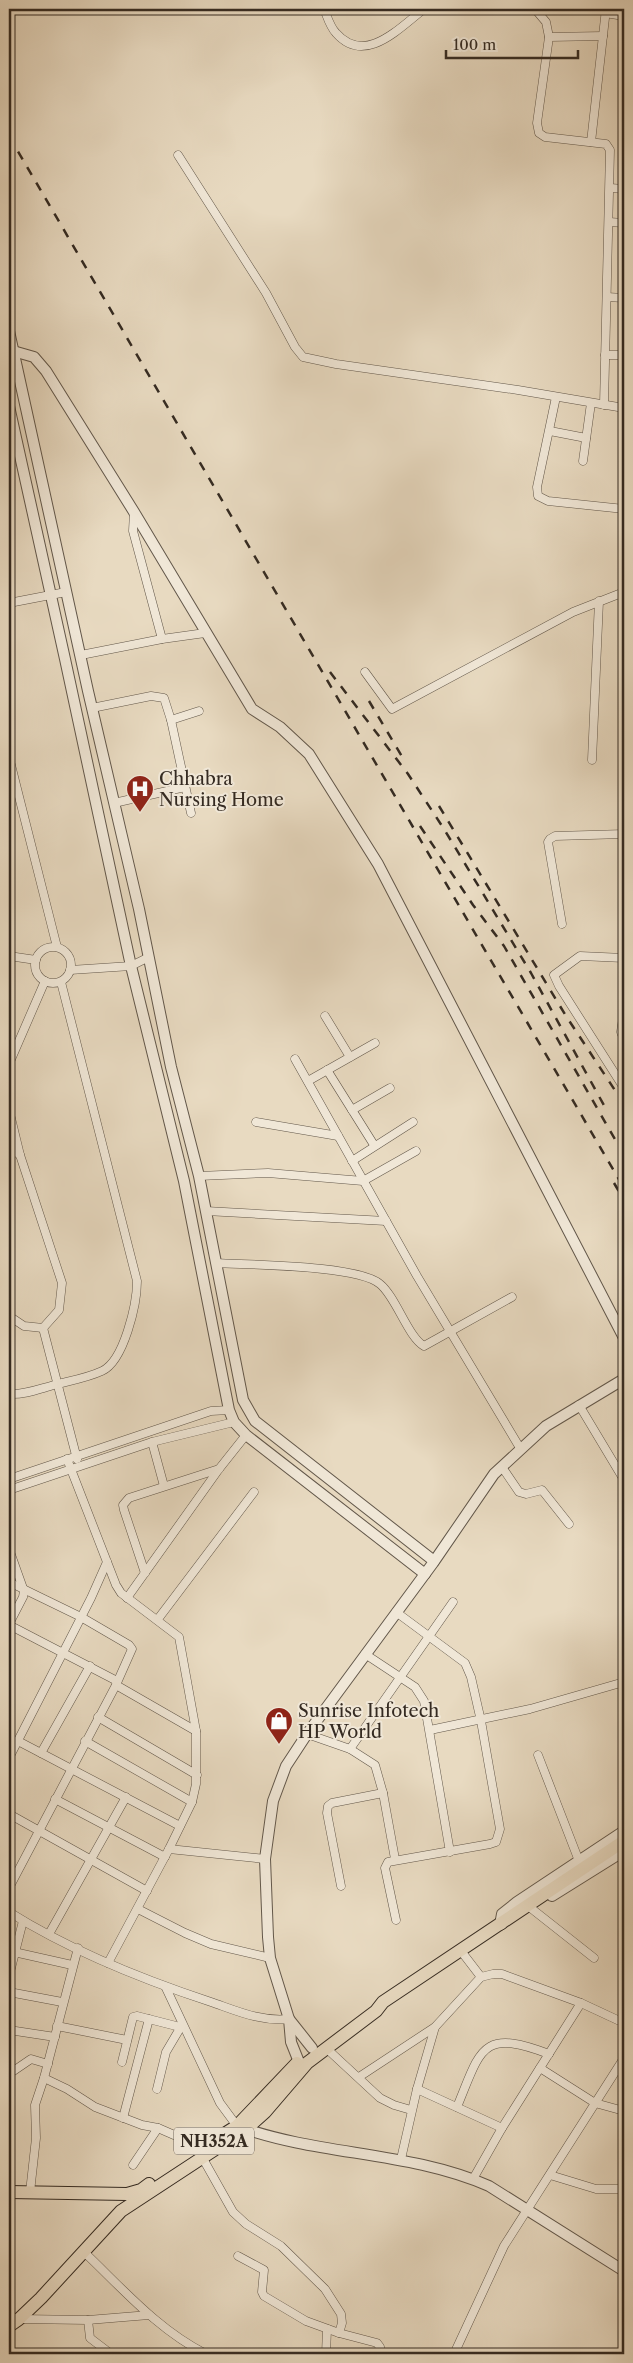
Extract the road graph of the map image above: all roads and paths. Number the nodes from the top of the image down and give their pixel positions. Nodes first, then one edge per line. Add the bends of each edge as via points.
1 (324, 9) edge
2 (424, 9) edge
3 (535, 9) edge
4 (606, 11) edge
5 (624, 16) edge
6 (602, 36) junction
7 (549, 37) junction
8 (591, 142) junction
9 (178, 155) dead end
10 (610, 188) junction
11 (624, 189) edge
12 (609, 222) junction
13 (624, 223) edge
14 (607, 297) junction
15 (624, 298) edge
16 (9, 331) edge
17 (13, 351) junction
18 (605, 355) junction
19 (624, 356) edge
20 (556, 397) junction
21 (590, 403) junction
22 (604, 405) junction
23 (9, 406) edge
24 (624, 408) edge
25 (550, 431) junction
26 (586, 438) junction
27 (583, 461) dead end
28 (624, 509) edge
29 (134, 512) junction
30 (66, 592) junction
31 (624, 592) edge
32 (51, 594) junction
33 (599, 601) junction
34 (9, 602) edge
35 (205, 633) junction
36 (162, 639) junction
37 (81, 656) junction
38 (365, 672) dead end
39 (92, 708) junction
40 (199, 711) dead end
41 (170, 720) junction
42 (9, 758) edge
43 (592, 760) dead end
44 (185, 787) junction
45 (114, 804) junction
46 (191, 813) dead end
47 (624, 834) edge
48 (562, 924) dead end
49 (57, 947) junction
50 (9, 956) edge
51 (147, 958) junction
52 (624, 958) edge
53 (36, 960) junction
54 (131, 966) junction
55 (70, 970) junction
56 (45, 981) junction
57 (61, 982) junction
58 (624, 1011) edge
59 (325, 1016) dead end
60 (624, 1040) edge
61 (375, 1043) dead end
62 (350, 1057) junction
63 (295, 1059) dead end
64 (9, 1064) edge
65 (327, 1070) junction
66 (308, 1081) junction
67 (390, 1088) dead end
68 (624, 1088) edge
69 (9, 1110) edge
70 (352, 1110) junction
71 (256, 1122) dead end
72 (413, 1122) dead end
73 (338, 1136) junction
74 (374, 1145) junction
75 (9, 1146) edge
76 (416, 1151) dead end
77 (20, 1154) junction
78 (352, 1161) junction
79 (199, 1176) junction
80 (364, 1181) junction
81 (206, 1211) junction
82 (386, 1221) junction
83 (217, 1263) junction
84 (512, 1297) dead end
85 (9, 1316) edge
86 (43, 1328) junction
87 (452, 1331) junction
88 (624, 1338) edge
89 (624, 1379) edge
90 (58, 1384) junction
91 (9, 1394) edge
92 (580, 1405) junction
93 (229, 1410) junction
94 (234, 1422) junction
95 (246, 1435) junction
96 (152, 1442) junction
97 (520, 1448) junction
98 (76, 1456) junction
99 (67, 1459) junction
100 (79, 1465) junction
101 (502, 1466) junction
102 (70, 1469) junction
103 (219, 1469) junction
104 (9, 1479) edge
105 (624, 1480) edge
106 (164, 1486) junction
107 (9, 1490) edge
108 (254, 1492) dead end
109 (569, 1524) dead end
110 (9, 1549) edge
111 (434, 1560) junction
112 (107, 1562) junction
113 (144, 1573) junction
114 (425, 1574) junction
115 (9, 1582) edge
116 (24, 1591) junction
117 (127, 1598) junction
118 (453, 1602) dead end
119 (396, 1612) junction
120 (81, 1617) junction
121 (158, 1619) junction
122 (9, 1625) edge
123 (430, 1635) junction
124 (62, 1652) junction
125 (365, 1654) junction
126 (90, 1666) junction
127 (402, 1677) junction
128 (624, 1682) edge
129 (117, 1683) junction
130 (98, 1717) junction
131 (481, 1721) junction
132 (430, 1730) junction
133 (196, 1731) junction
134 (307, 1734) junction
135 (18, 1741) junction
136 (85, 1741) junction
137 (350, 1749) junction
138 (41, 1753) junction
139 (538, 1755) dead end
140 (9, 1758) edge
141 (72, 1769) junction
142 (197, 1775) junction
143 (383, 1793) junction
144 (126, 1797) junction
145 (55, 1799) junction
146 (192, 1802) junction
147 (9, 1814) edge
148 (180, 1826) junction
149 (109, 1827) junction
150 (38, 1831) junction
151 (624, 1831) edge
152 (624, 1841) edge
153 (169, 1849) junction
154 (624, 1851) edge
155 (450, 1852) junction
156 (165, 1857) junction
157 (265, 1859) junction
158 (395, 1859) junction
159 (92, 1860) junction
160 (579, 1861) junction
161 (341, 1886) dead end
162 (9, 1888) edge
163 (147, 1892) junction
164 (138, 1909) junction
165 (532, 1909) junction
166 (9, 1912) edge
167 (396, 1920) dead end
168 (23, 1921) junction
169 (500, 1925) junction
170 (49, 1934) junction
171 (78, 1948) junction
172 (461, 1950) junction
173 (14, 1952) junction
174 (270, 1958) junction
175 (594, 1958) dead end
176 (108, 1963) junction
177 (72, 1965) junction
178 (9, 1976) edge
179 (481, 1977) junction
180 (166, 1988) junction
181 (9, 1992) edge
182 (62, 2002) junction
183 (383, 2002) junction
184 (582, 2003) junction
185 (149, 2019) junction
186 (289, 2019) junction
187 (624, 2023) edge
188 (182, 2025) junction
189 (57, 2026) junction
190 (435, 2027) junction
191 (9, 2033) edge
192 (54, 2037) junction
193 (126, 2040) junction
194 (326, 2048) junction
195 (550, 2054) junction
196 (306, 2057) junction
197 (624, 2058) edge
198 (122, 2062) dead end
199 (48, 2064) junction
200 (540, 2068) junction
201 (9, 2074) edge
202 (359, 2077) junction
203 (44, 2078) junction
204 (157, 2089) dead end
205 (416, 2089) junction
206 (595, 2103) junction
207 (457, 2107) junction
208 (412, 2110) junction
209 (624, 2111) edge
210 (123, 2118) junction
211 (158, 2128) junction
212 (241, 2128) junction
213 (502, 2128) junction
214 (203, 2153) junction
215 (401, 2159) junction
216 (133, 2165) dead end
217 (550, 2175) junction
218 (473, 2179) junction
219 (624, 2189) edge
220 (9, 2192) edge
221 (30, 2192) junction
222 (527, 2210) junction
223 (84, 2252) junction
224 (238, 2256) dead end
225 (624, 2271) edge
226 (149, 2315) junction
227 (88, 2320) junction
228 (14, 2323) edge
229 (327, 2329) junction
230 (339, 2333) junction
231 (111, 2354) edge
232 (206, 2354) edge
233 (326, 2354) edge
234 (381, 2354) edge
235 (454, 2354) edge

1 - 2 street via 335,32 360,48 383,41
3 - 7 street via 546,22
4 - 5 street
4 - 6 street
6 - 7 street
6 - 8 street
7 - 8 street via 537,123 539,133 545,137
8 - 10 street via 606,144 610,150
9 - 20 street via 303,357
10 - 11 street
10 - 12 street
12 - 13 street
12 - 14 street
14 - 15 street
14 - 18 street
16 - 17 street
17 - 29 street via 34,357 46,371
17 - 30 street
18 - 19 street
18 - 22 street
20 - 21 street
20 - 25 street
21 - 22 street
21 - 26 street
22 - 24 street
23 - 32 street
25 - 26 street
25 - 28 street via 537,487 538,496 548,501
26 - 27 street
29 - 35 street
29 - 36 street via 132,531
30 - 32 street
30 - 37 street
31 - 33 street
32 - 34 street
32 - 54 street
33 - 38 street via 392,709
33 - 43 street
35 - 36 street
35 - 88 street via 252,709 280,727 309,754 378,864
36 - 37 street
37 - 39 street
39 - 41 street via 164,698
39 - 45 street
40 - 41 street
41 - 44 street
42 - 49 street
44 - 45 street
44 - 46 street
45 - 51 street
47 - 48 street via 555,836 550,839
49 - 53 street via 47,948
49 - 55 street via 67,956
50 - 53 street
51 - 54 street
51 - 79 street via 170,1067
52 - 68 street via 580,956 554,974
53 - 56 street via 38,972
54 - 55 street
54 - 93 street via 184,1181
55 - 57 street via 66,980
56 - 57 street
56 - 64 street
57 - 90 street via 137,1281 137,1295 132,1318 110,1365 102,1371
58 - 60 street via 621,1032
59 - 62 street
61 - 62 street
62 - 65 street
63 - 66 street
65 - 66 street
65 - 70 street
66 - 73 street
67 - 70 street
69 - 77 street
70 - 74 street
71 - 73 street
72 - 74 street
73 - 78 street
74 - 78 street
75 - 77 street
76 - 80 street
77 - 86 street via 62,1283 59,1310
78 - 80 street
79 - 80 street via 268,1173
79 - 81 street
80 - 82 street
81 - 82 street
81 - 83 street
82 - 87 street
83 - 87 street via 356,1275 382,1286 421,1344 428,1346
83 - 111 street via 243,1400 250,1414 286,1447
84 - 87 street
85 - 86 street via 24,1326
86 - 90 street
87 - 97 street
89 - 92 street
90 - 91 street
90 - 98 street
92 - 97 street via 546,1426
92 - 105 street
93 - 94 street
93 - 98 street via 211,1411
94 - 95 street
94 - 96 street
95 - 103 street
95 - 114 street
96 - 100 street
96 - 106 street
97 - 101 street
98 - 99 street
98 - 100 street
99 - 102 street
99 - 104 street
100 - 102 street
101 - 109 street via 519,1492 526,1494 542,1490
101 - 111 street
102 - 107 street
102 - 112 street
103 - 106 street
103 - 113 street
106 - 113 street via 129,1498 123,1505
108 - 121 street
110 - 116 street
111 - 114 street
112 - 117 street via 116,1585
112 - 120 street
113 - 117 street
114 - 119 street
115 - 116 street
116 - 120 street
116 - 122 street
117 - 121 street
118 - 123 street
119 - 123 street
119 - 125 street
120 - 124 street
120 - 129 street via 131,1647 132,1653
121 - 133 street via 179,1637
122 - 124 street
123 - 127 street
123 - 131 street via 465,1663
124 - 126 street
124 - 135 street
125 - 127 street
125 - 134 street
126 - 129 street
126 - 138 street
127 - 132 street via 422,1695
127 - 137 street
128 - 131 street
129 - 130 street
129 - 133 street
130 - 136 street
130 - 142 street
131 - 132 street
131 - 155 street via 499,1837 490,1844
132 - 155 street
133 - 142 street
134 - 137 street
134 - 157 street via 286,1766 276,1792
135 - 138 street
135 - 140 street
136 - 141 street
136 - 146 street
137 - 143 street via 375,1765
138 - 141 street
139 - 160 street
141 - 144 street
141 - 145 street
142 - 146 street
143 - 158 street
143 - 161 street via 328,1806
144 - 148 street
144 - 149 street
145 - 149 street
145 - 150 street
146 - 148 street
147 - 150 street
148 - 153 street
149 - 156 street
149 - 159 street
150 - 159 street
150 - 162 street
151 - 160 street
152 - 169 highway, NH352A
153 - 156 street
153 - 157 street
154 - 165 street
155 - 158 street
156 - 163 street
157 - 174 street
158 - 167 street via 385,1868
159 - 163 street
159 - 170 street
160 - 169 street via 502,1914
163 - 164 street
164 - 174 street via 211,1944
164 - 176 street
165 - 169 street
165 - 175 street
166 - 168 street
168 - 170 street
168 - 173 street
169 - 172 highway, NH352A
170 - 171 street
171 - 176 street
171 - 177 street
172 - 179 street
172 - 183 highway, NH352A
173 - 177 street
173 - 178 street
174 - 186 street
176 - 180 street
177 - 182 street
179 - 184 street via 502,1974
179 - 190 street
180 - 186 street via 263,2019
180 - 188 street
181 - 182 street
182 - 189 street
183 - 194 highway
183 - 196 highway, NH352A via 371,2006
184 - 187 street
184 - 195 street
185 - 188 street
185 - 193 street via 133,2017
185 - 210 street
186 - 196 street
186 - 196 street via 291,2042
188 - 204 street via 166,2052
188 - 212 street via 220,2103
189 - 192 street
189 - 193 street
190 - 202 street
190 - 205 street
191 - 192 street
192 - 199 street
193 - 198 street
194 - 196 highway
194 - 202 street
195 - 200 street
195 - 207 street via 512,2042 491,2046 476,2061
196 - 212 highway, NH352A
197 - 206 street
199 - 201 street via 26,2060
199 - 203 street
200 - 206 street
200 - 213 street
202 - 208 street via 386,2102
203 - 210 street
203 - 221 street via 35,2104 36,2138
205 - 207 street
205 - 208 street
206 - 209 street
206 - 217 street
207 - 213 street
208 - 215 street
210 - 211 street
211 - 214 street
211 - 216 street
212 - 214 highway, NH352A
212 - 215 street via 296,2142
213 - 218 street
214 - 221 highway, NH352A via 141,2190 127,2194
214 - 223 highway via 121,2211
214 - 230 street via 233,2212 281,2246 324,2289 340,2314
215 - 218 street
217 - 219 street via 596,2189
217 - 222 street
218 - 222 street
220 - 221 highway, NH352A
222 - 225 street
222 - 235 street via 504,2246
223 - 226 street
223 - 228 highway
224 - 229 street via 264,2270 264,2296 306,2321
226 - 227 street
226 - 232 street via 175,2336
227 - 228 street
227 - 231 street via 90,2338
229 - 230 street
229 - 233 street
230 - 234 street via 377,2343

